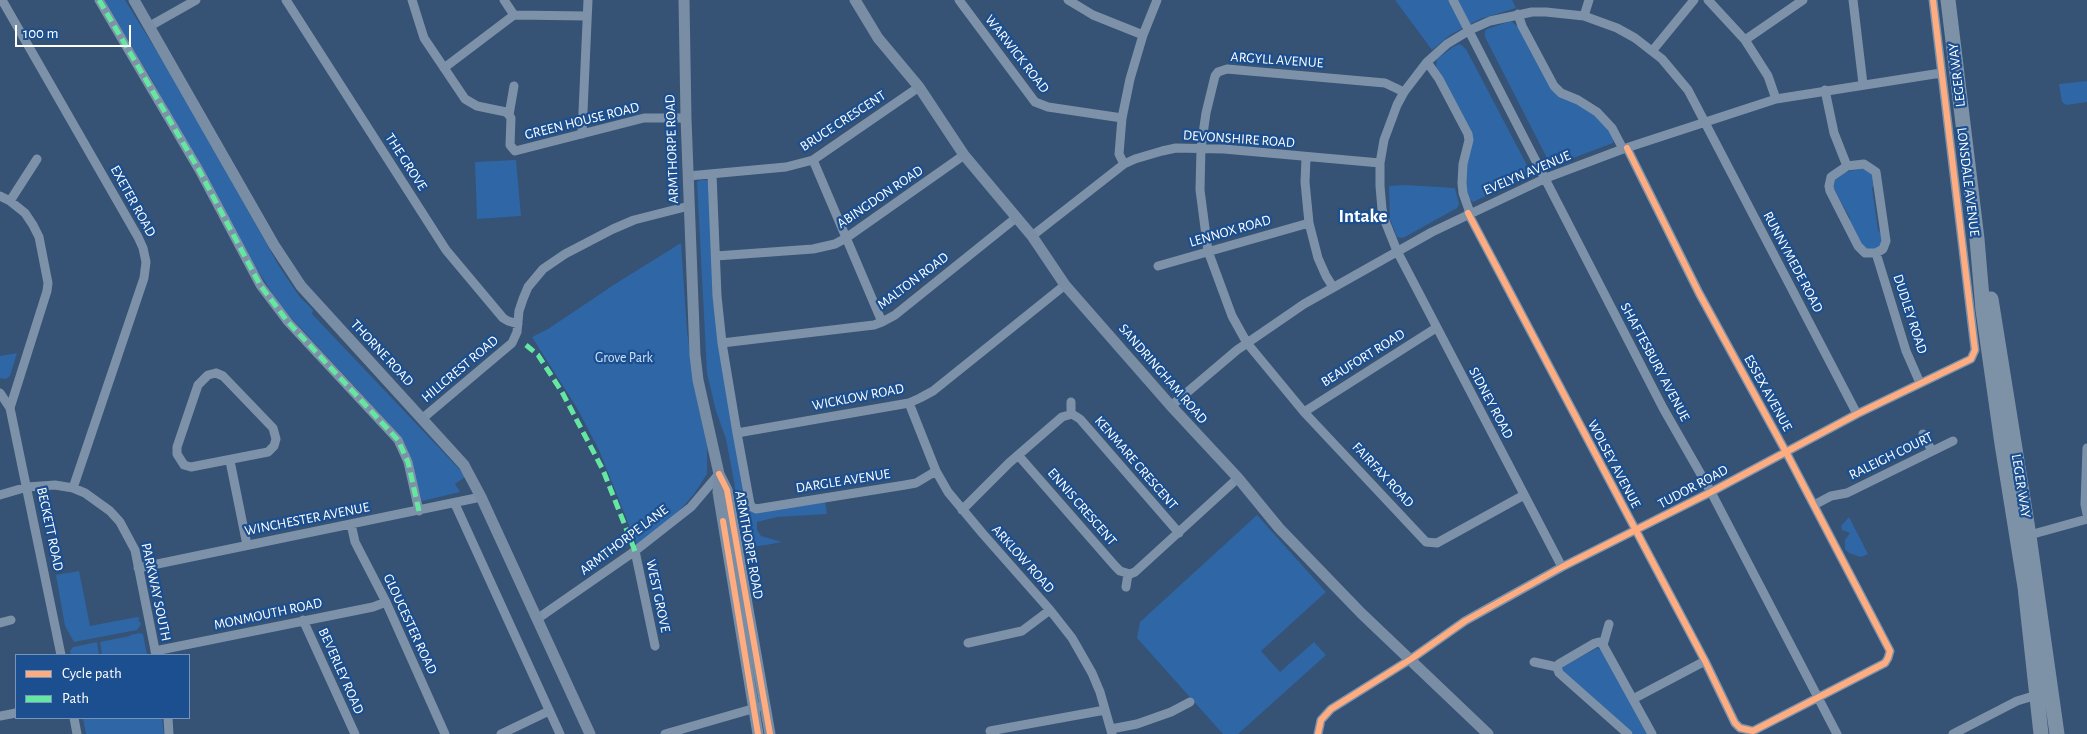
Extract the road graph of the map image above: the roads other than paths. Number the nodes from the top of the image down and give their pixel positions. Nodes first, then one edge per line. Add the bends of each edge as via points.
1 (2, 0) edge
2 (99, 0) edge
3 (134, 0) edge
4 (196, 0) edge
5 (286, 0) edge
6 (412, 0) edge
7 (504, 0) edge
8 (588, 0) edge
9 (684, 0) edge
10 (854, 0) edge
11 (959, 0) edge
12 (1068, 0) edge
13 (1158, 0) edge
14 (1453, 0) edge
15 (1589, 0) edge
16 (1694, 0) edge
17 (1708, 0) edge
18 (1804, 0) edge
19 (1853, 0) edge
20 (1933, 0) edge
21 (1948, 0) edge
22 (1518, 14) junction
23 (514, 15) junction
24 (586, 16) junction
25 (1584, 16) junction
26 (150, 26) junction
27 (1470, 30) junction
28 (1143, 35) junction
29 (1745, 40) junction
30 (1653, 50) junction
31 (1427, 62) junction
32 (444, 68) junction
33 (1941, 73) junction
34 (1862, 84) junction
35 (514, 86) dead end
36 (920, 87) junction
37 (1826, 90) junction
38 (1404, 92) junction
39 (1776, 99) junction
40 (509, 115) junction
41 (686, 118) junction
42 (1122, 118) junction
43 (1705, 122) junction
44 (582, 134) junction
45 (1201, 148) junction
46 (1625, 148) junction
47 (964, 155) junction
48 (1306, 158) junction
49 (37, 159) dead end
50 (813, 160) junction
51 (1380, 163) junction
52 (1124, 164) junction
53 (1847, 166) junction
54 (712, 174) junction
55 (688, 176) junction
56 (1546, 178) junction
57 (0, 196) edge
58 (10, 201) junction
59 (689, 206) junction
60 (1469, 213) junction
61 (1017, 217) junction
62 (1310, 223) junction
63 (1032, 236) junction
64 (846, 238) junction
65 (1208, 251) junction
66 (1397, 251) junction
67 (1876, 253) junction
68 (716, 256) junction
69 (1158, 266) dead end
70 (1065, 285) junction
71 (1333, 287) junction
72 (882, 322) junction
73 (518, 324) junction
74 (1436, 328) junction
75 (722, 343) junction
76 (1247, 343) junction
77 (1966, 362) joint
78 (1920, 383) junction
79 (0, 393) edge
80 (1072, 402) dead end
81 (909, 403) junction
82 (1171, 406) junction
83 (10, 408) junction
84 (1304, 412) junction
85 (1071, 414) junction
86 (1857, 414) junction
87 (423, 418) junction
88 (737, 433) junction
89 (1924, 434) dead end
90 (1953, 441) dead end
91 (2087, 448) edge
92 (1786, 452) junction
93 (1932, 452) junction
94 (1018, 455) junction
95 (230, 461) junction
96 (936, 471) junction
97 (719, 474) junction
98 (1238, 478) junction
99 (27, 487) junction
100 (73, 488) junction
101 (1711, 492) junction
102 (0, 495) edge
103 (1524, 495) junction
104 (481, 497) junction
105 (455, 504) junction
106 (1814, 505) junction
107 (752, 507) joint
108 (962, 510) junction
109 (419, 511) junction
110 (2087, 514) edge
111 (2087, 519) edge
112 (351, 524) junction
113 (1635, 531) junction
114 (1178, 533) junction
115 (2022, 536) junction
116 (247, 545) junction
117 (634, 552) junction
118 (1562, 567) junction
119 (138, 568) junction
120 (1128, 574) junction
121 (1126, 587) dead end
122 (386, 602) junction
123 (1050, 610) junction
124 (537, 619) junction
125 (10, 620) dead end
126 (303, 620) junction
127 (0, 623) edge
128 (1609, 624) dead end
129 (968, 642) dead end
130 (1603, 644) junction
131 (655, 646) dead end
132 (155, 653) edge
133 (61, 654) edge
134 (1411, 659) junction
135 (1705, 661) junction
136 (1534, 662) dead end
137 (1557, 667) junction
138 (2052, 690) junction
139 (2036, 694) junction
140 (1818, 698) junction
141 (1633, 699) junction
142 (1190, 702) dead end
143 (760, 707) junction
144 (1106, 710) junction
145 (549, 711) junction
146 (15, 713) edge
147 (0, 716) edge
148 (74, 719) edge
149 (168, 719) edge
150 (990, 731) dead end
151 (1111, 731) edge
152 (77, 734) edge
153 (169, 734) edge
154 (355, 734) edge
155 (445, 734) edge
156 (501, 734) edge
157 (560, 734) edge
158 (590, 734) edge
159 (665, 734) edge
160 (758, 734) edge
161 (770, 734) edge
162 (1318, 734) edge
163 (1488, 734) edge
164 (1628, 734) edge
165 (1652, 734) edge
166 (1837, 734) edge
167 (1953, 734) edge
168 (2041, 734) edge
169 (2057, 734) edge

1 - 100 street, EXETER ROAD via 138,237 146,262 144,278
2 - 109 street via 199,170 260,285 288,322 398,440 408,462
3 - 26 street, THORNE ROAD
4 - 26 street
5 - 73 street, THE GROVE via 446,250 503,318
6 - 32 street via 424,38
7 - 23 street
8 - 24 street
9 - 41 street, ARMTHORPE ROAD
10 - 36 street, SANDRINGHAM ROAD via 878,38
11 - 42 street, WARWICK ROAD via 1035,102 1048,107
12 - 28 street via 1093,15
13 - 28 street
14 - 27 street, SHAFTESBURY AVENUE
15 - 25 street
16 - 30 street
17 - 29 street
18 - 29 street
19 - 34 street
20 - 33 street, LONSDALE AVENUE
21 - 115 highway, LEGER WAY via 1978,239 1994,313
22 - 25 street, RUNNYMEDE ROAD via 1546,12
22 - 27 street, RUNNYMEDE ROAD
22 - 46 street, ESSEX AVENUE via 1554,86 1597,112
23 - 24 street
23 - 32 street
24 - 44 street
25 - 30 street, RUNNYMEDE ROAD via 1617,28
26 - 87 street, THORNE ROAD via 274,245 301,286
27 - 31 street, SIDNEY ROAD
27 - 56 street, SHAFTESBURY AVENUE
28 - 42 street
29 - 39 street via 1768,76
30 - 43 street, RUNNYMEDE ROAD via 1675,72
31 - 38 street, SIDNEY ROAD
31 - 60 street, WOLSEY AVENUE via 1440,79 1468,134 1462,183
32 - 40 street via 471,103
33 - 34 street, EVELYN AVENUE
33 - 77 street, LONSDALE AVENUE via 1975,350
34 - 37 street, EVELYN AVENUE
35 - 40 street
36 - 47 street, SANDRINGHAM ROAD
36 - 50 street, BRUCE CRESCENT
37 - 39 street, EVELYN AVENUE
37 - 53 street via 1834,133
38 - 45 street, ARGYLL AVENUE via 1385,83 1223,69 1215,76
38 - 51 street, SIDNEY ROAD via 1391,118
39 - 43 street, EVELYN AVENUE
40 - 44 street, GREEN HOUSE ROAD via 510,145 514,151
41 - 44 street, GREEN HOUSE ROAD via 644,118
41 - 55 street, ARMTHORPE ROAD
42 - 52 street via 1119,154
43 - 46 street, EVELYN AVENUE
43 - 86 street, RUNNYMEDE ROAD
45 - 48 street, DEVONSHIRE ROAD
45 - 52 street, DEVONSHIRE ROAD via 1176,148
45 - 65 street, ARGYLL AVENUE via 1200,190
46 - 56 street, EVELYN AVENUE
46 - 92 street, ESSEX AVENUE
47 - 61 street, SANDRINGHAM ROAD
47 - 64 street, ABINGDON ROAD
48 - 51 street, DEVONSHIRE ROAD
48 - 62 street
49 - 58 street
50 - 54 street, BRUCE CRESCENT via 786,168
50 - 64 street
51 - 66 street, SIDNEY ROAD via 1382,209
52 - 63 street, DEVONSHIRE ROAD
53 - 67 street via 1831,177 1830,192 1858,246 1865,253
53 - 67 street via 1864,164 1876,172 1886,241 1883,249
54 - 55 street, BRUCE CRESCENT
54 - 68 street, ARMTHORPE ROAD
55 - 59 street, ARMTHORPE ROAD
56 - 60 street, EVELYN AVENUE
56 - 101 street, SHAFTESBURY AVENUE via 1659,400
57 - 58 street, BECKETT ROAD
58 - 83 street, BECKETT ROAD via 25,213 33,225 39,238 48,283
59 - 73 street, HILLCREST ROAD via 613,228 543,269 528,287
59 - 97 street, ARMTHORPE ROAD via 695,355
60 - 66 street, EVELYN AVENUE
60 - 113 street, WOLSEY AVENUE
61 - 63 street, SANDRINGHAM ROAD
61 - 72 street, MALTON ROAD
62 - 65 street, LENNOX ROAD
62 - 71 street via 1318,258
63 - 70 street, SANDRINGHAM ROAD
64 - 68 street, ABINGDON ROAD via 812,249
64 - 72 street
65 - 69 street, LENNOX ROAD
65 - 76 street, ARGYLL AVENUE via 1232,316
66 - 71 street, EVELYN AVENUE
66 - 74 street, SIDNEY ROAD
67 - 78 street, DUDLEY ROAD via 1906,351
68 - 75 street, ARMTHORPE ROAD
70 - 81 street, WICKLOW ROAD via 932,391
70 - 82 street, SANDRINGHAM ROAD
71 - 76 street, EVELYN AVENUE
72 - 75 street, MALTON ROAD
73 - 87 street, HILLCREST ROAD via 512,344
74 - 84 street, BEAUFORT ROAD
74 - 103 street, SIDNEY ROAD
75 - 88 street, ARMTHORPE ROAD
76 - 82 street, EVELYN AVENUE
76 - 84 street, FAIRFAX ROAD
77 - 78 street, TUDOR ROAD
78 - 86 street, TUDOR ROAD
79 - 83 street, BECKETT ROAD
80 - 85 street
81 - 88 street, WICKLOW ROAD
81 - 96 street, ARKLOW ROAD
82 - 98 street, SANDRINGHAM ROAD
83 - 99 street, BECKETT ROAD
84 - 103 street, FAIRFAX ROAD via 1426,542 1437,543
85 - 94 street via 1062,417
85 - 114 street, KENMARE CRESCENT via 1080,419
86 - 92 street, TUDOR ROAD
87 - 104 street, THORNE ROAD via 460,460
88 - 107 street, ARMTHORPE ROAD
89 - 93 street
90 - 93 street, RALEIGH COURT
91 - 110 street
92 - 101 street, TUDOR ROAD
92 - 106 street, ESSEX AVENUE
93 - 106 street, RALEIGH COURT
94 - 108 street
94 - 120 street, ENNIS CRESCENT via 1115,566
95 - 95 street via 268,452 274,446 276,433 223,376 216,373 198,384 177,454 184,465 191,468
95 - 116 street
96 - 107 street, DARGLE AVENUE via 906,485 756,509
96 - 108 street, ARKLOW ROAD
97 - 117 street, ARMTHORPE LANE via 691,507
97 - 143 street, ARMTHORPE ROAD via 727,490
98 - 114 street
98 - 134 street, SANDRINGHAM ROAD via 1279,528 1361,613
99 - 100 street, PARKWAY SOUTH via 55,485
99 - 102 street, PARKWAY SOUTH
99 - 133 street, BECKETT ROAD
100 - 119 street, PARKWAY SOUTH via 97,500 120,522 135,550
101 - 113 street, TUDOR ROAD
101 - 140 street, SHAFTESBURY AVENUE
103 - 118 street, SIDNEY ROAD
104 - 105 street, WINCHESTER AVENUE
104 - 124 street, THORNE ROAD
105 - 109 street, WINCHESTER AVENUE
105 - 145 street
106 - 140 street, ESSEX AVENUE via 1890,651 1885,663
108 - 123 street, ARKLOW ROAD
109 - 112 street, WINCHESTER AVENUE
111 - 115 street
112 - 116 street, WINCHESTER AVENUE
112 - 122 street, GLOUCESTER ROAD via 355,542
113 - 118 street, TUDOR ROAD
113 - 135 street, WOLSEY AVENUE
114 - 120 street via 1135,572
115 - 138 highway, LEGER WAY
115 - 139 highway, LEGER WAY
116 - 119 street, WINCHESTER AVENUE
117 - 124 street, ARMTHORPE LANE
117 - 131 street, WEST GROVE
118 - 134 street, TUDOR ROAD via 1465,621
119 - 132 street, PARKWAY SOUTH
120 - 121 street
122 - 126 street, MONMOUTH ROAD
122 - 155 street, GLOUCESTER ROAD
123 - 129 street via 1022,631
123 - 144 street, ARKLOW ROAD via 1072,638 1092,673
124 - 158 street, THORNE ROAD
125 - 127 street
126 - 132 street, MONMOUTH ROAD
126 - 154 street, BEVERLEY ROAD
128 - 130 street
130 - 137 street via 1595,644
130 - 141 street
134 - 162 street, TUDOR ROAD via 1325,714
134 - 163 street, SANDRINGHAM ROAD
135 - 140 street, WOLSEY AVENUE via 1734,723 1748,731
135 - 141 street
136 - 137 street
137 - 164 street via 1559,673
138 - 139 street
138 - 169 highway, LEGER WAY
139 - 167 street
139 - 168 highway, LEGER WAY
140 - 166 street, SHAFTESBURY AVENUE
141 - 165 street
142 - 151 street via 1171,712
143 - 159 street
143 - 160 street, ARMTHORPE ROAD
143 - 161 street, ARMTHORPE ROAD
144 - 150 street
144 - 151 street, ARKLOW ROAD
145 - 156 street
145 - 157 street
146 - 147 street
148 - 152 street
149 - 153 street

